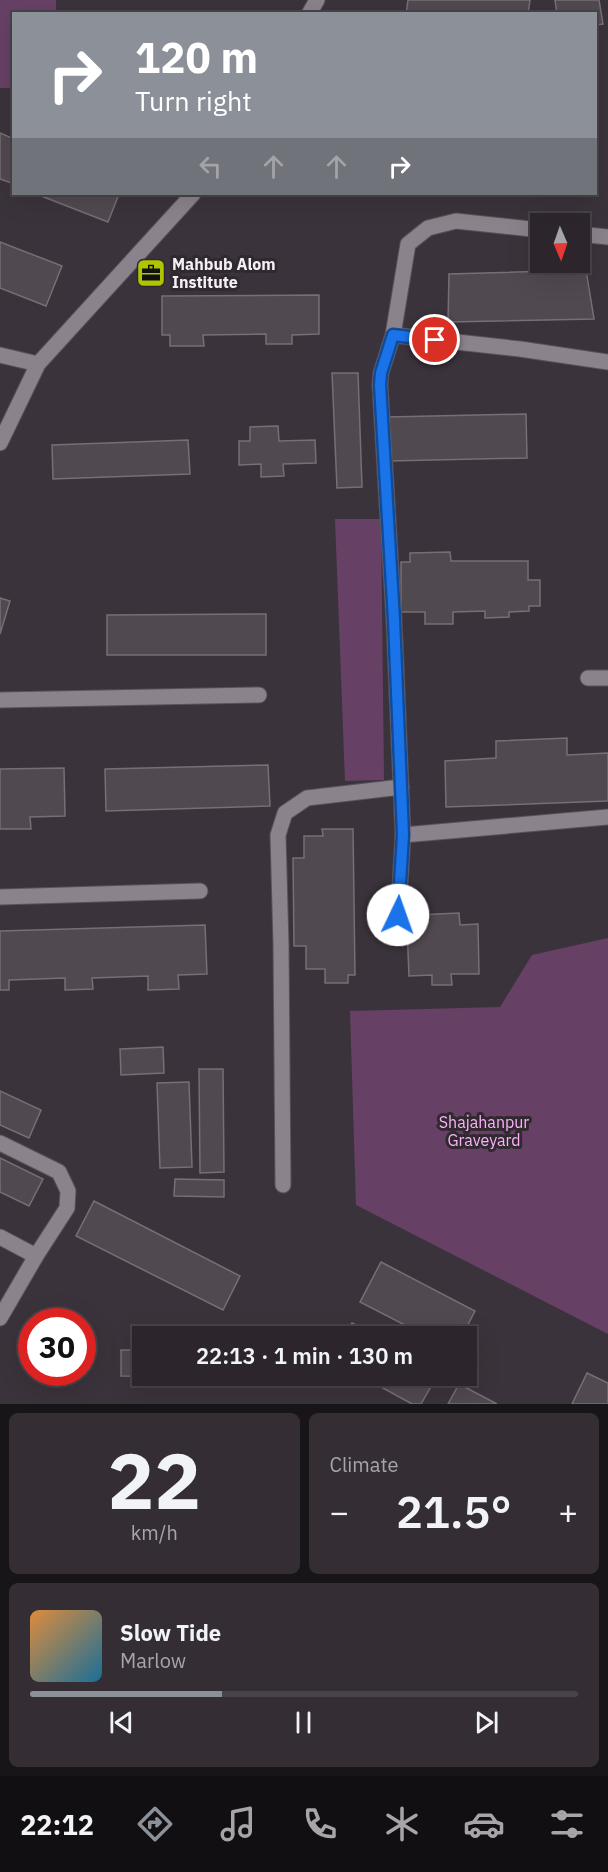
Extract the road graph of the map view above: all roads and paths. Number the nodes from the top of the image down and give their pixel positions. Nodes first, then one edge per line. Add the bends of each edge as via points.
1 (192, 195) edge
2 (530, 229) edge
3 (590, 235) edge
4 (608, 237) edge
5 (393, 335) junction
6 (0, 355) edge
7 (608, 362) edge
8 (38, 364) junction
9 (0, 444) edge
10 (588, 678) dead end
11 (608, 678) edge
12 (259, 695) dead end
13 (0, 700) edge
14 (400, 787) junction
15 (608, 817) edge
16 (403, 835) junction
17 (200, 891) dead end
18 (0, 897) edge
19 (397, 935) dead end
20 (0, 1143) edge
21 (283, 1185) dead end
22 (0, 1237) edge
23 (36, 1256) junction
24 (0, 1318) edge

1 - 8 street
2 - 5 street via 456,221 428,228 408,244
3 - 4 street
5 - 7 street
5 - 14 street via 380,385
6 - 8 street
8 - 9 street
10 - 11 street
12 - 13 street
14 - 16 street
14 - 21 street via 307,798 285,813 278,836
15 - 16 street
16 - 19 street
17 - 18 street
20 - 23 street via 59,1172 68,1191 67,1208
22 - 23 street
23 - 24 street

